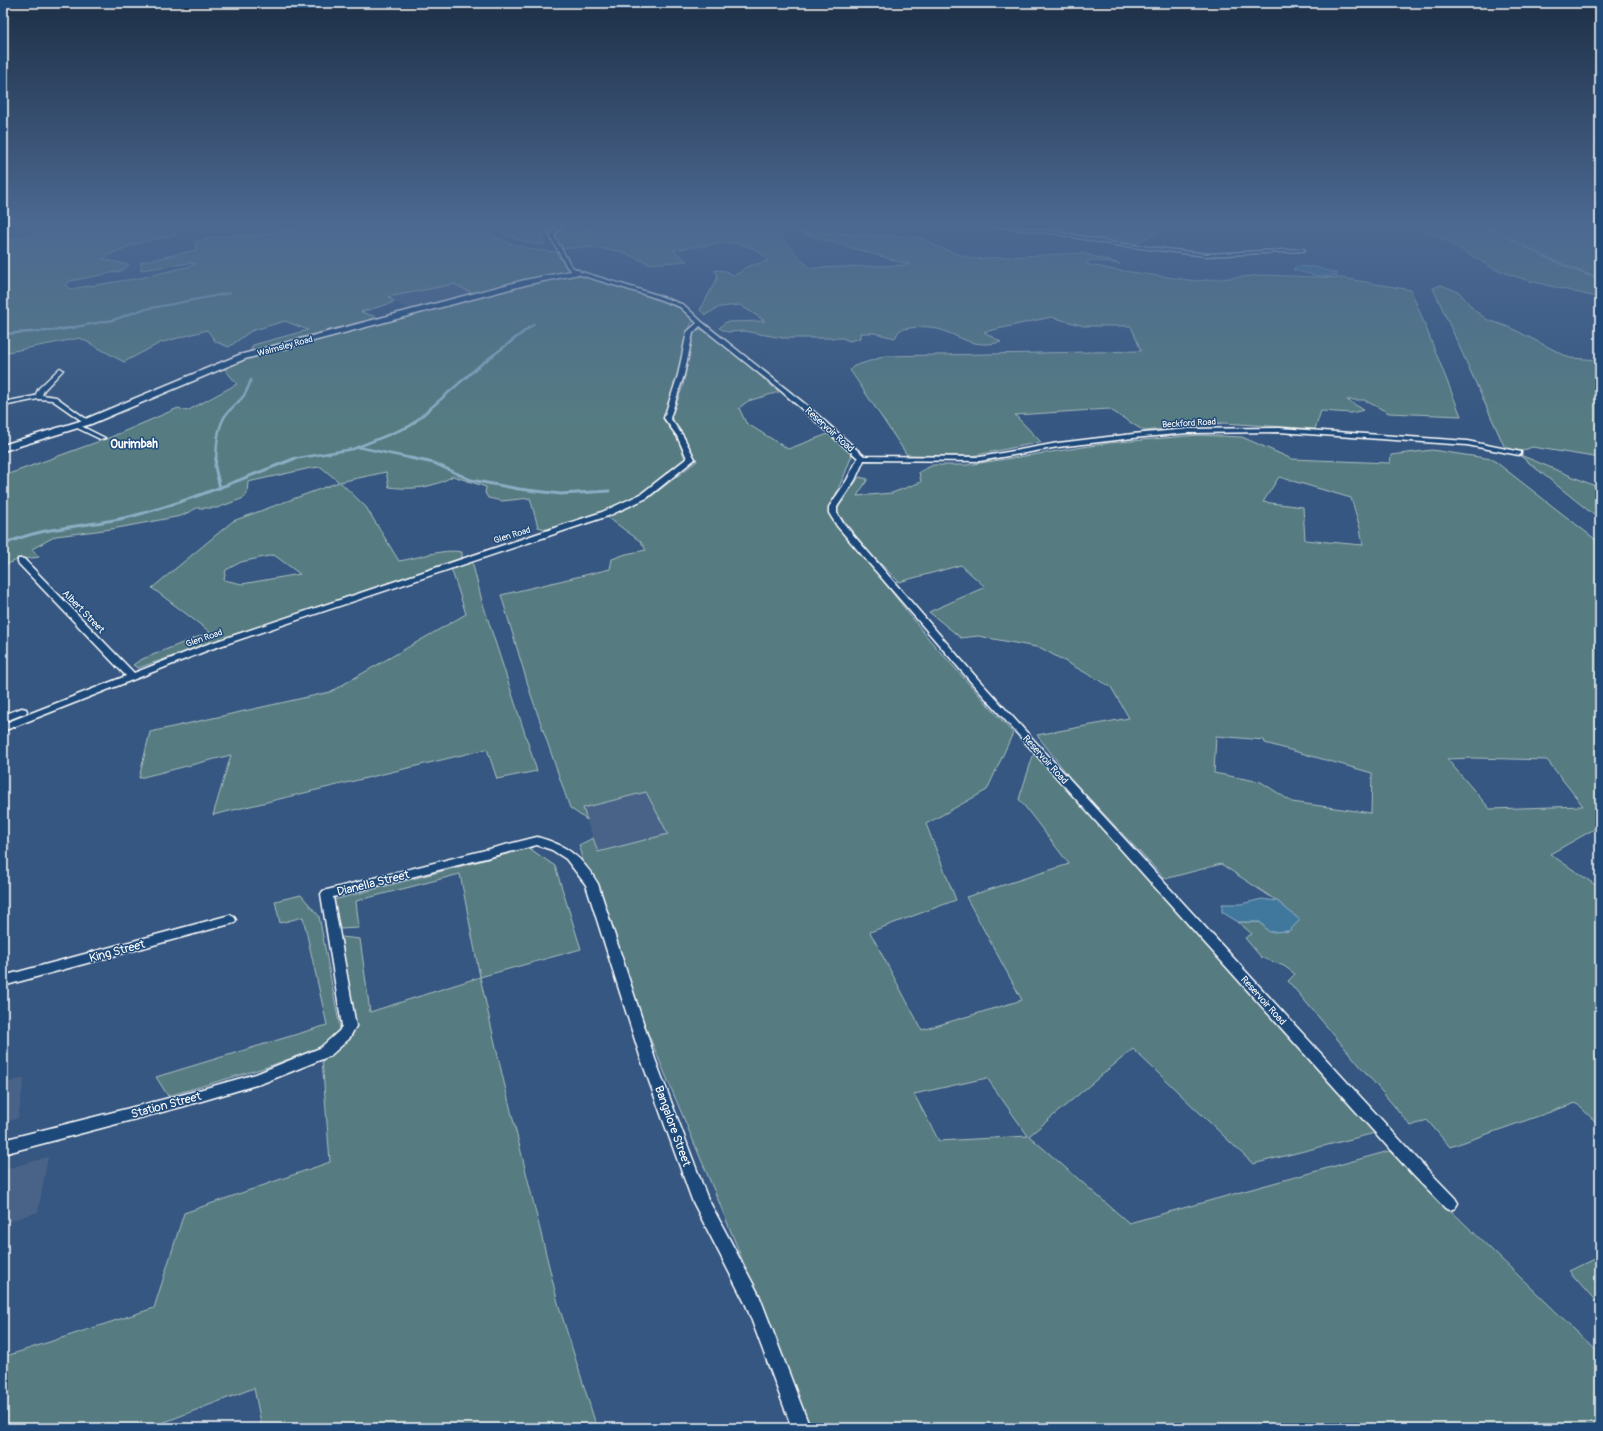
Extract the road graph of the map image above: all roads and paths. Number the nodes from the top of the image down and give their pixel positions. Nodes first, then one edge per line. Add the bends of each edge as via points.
1 (498, 290) edge
2 (635, 290) edge
3 (700, 323) junction
4 (60, 370) dead end
5 (38, 397) junction
6 (3, 404) edge
7 (87, 422) junction
8 (75, 425) junction
9 (102, 438) dead end
10 (3, 448) edge
11 (1519, 453) dead end
12 (862, 458) junction
13 (21, 561) dead end
14 (131, 676) junction
15 (22, 711) dead end
16 (3, 719) edge
17 (3, 728) edge
18 (537, 841) joint
19 (230, 920) dead end
20 (3, 981) edge
21 (325, 1052) joint
22 (3, 1147) edge
23 (1450, 1203) dead end
24 (801, 1428) edge

1 - 7 street, Walmsley Road via 242,357
2 - 3 street via 682,306
3 - 12 street, Reservoir Road via 763,371
3 - 14 street, Glen Road via 690,332 680,385 667,418 680,436 691,459 644,496 605,514 555,532 208,646
4 - 5 street via 41,390
5 - 6 street
5 - 7 street via 54,398
7 - 8 street, Walmsley Road
8 - 9 street
8 - 10 street, Walmsley Road
11 - 12 street, Beckford Road via 1466,443 1271,430 1188,431 1133,436 1058,445 980,459
12 - 23 street, Reservoir Road via 833,507 833,513 840,524 980,686
13 - 14 street, Albert Street
14 - 17 street, Glen Road
15 - 16 street
18 - 21 street, Dianella Street via 327,894 349,1026 344,1035
18 - 24 street, Bangalore Street via 554,845 569,855 592,884 648,1059 700,1200 753,1301
19 - 20 street, King Street
21 - 22 street, Station Street via 258,1079

